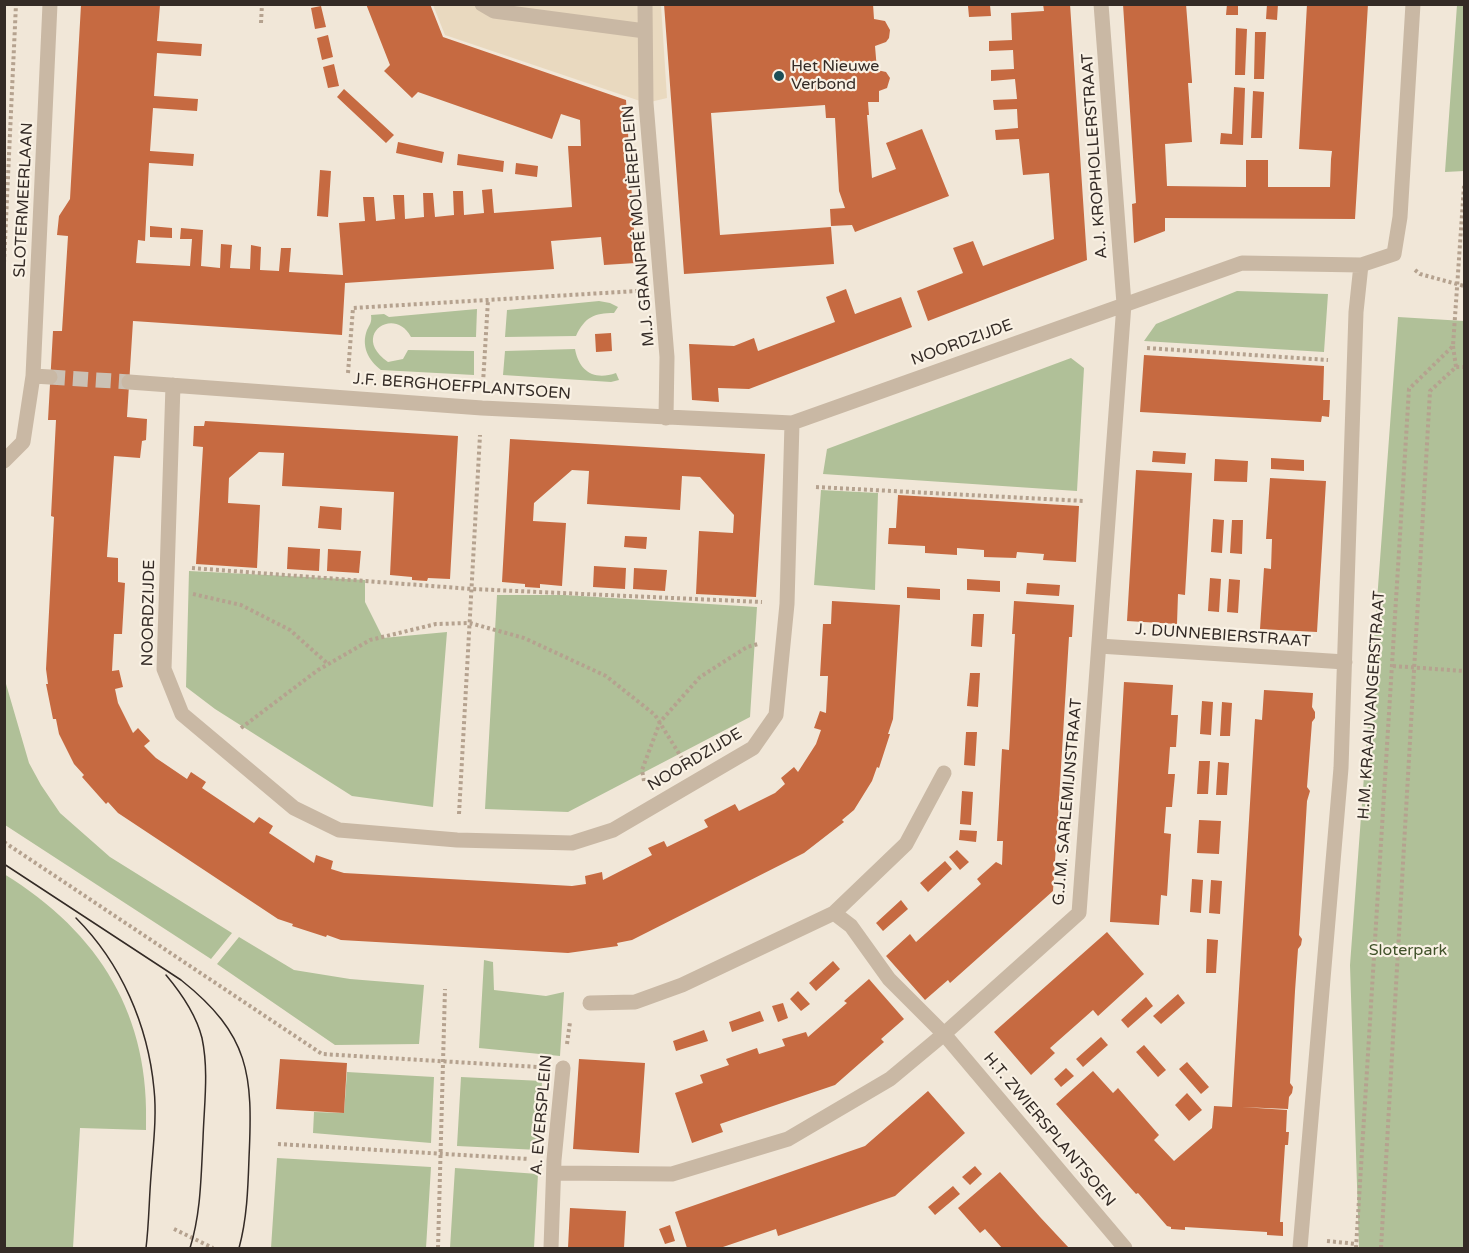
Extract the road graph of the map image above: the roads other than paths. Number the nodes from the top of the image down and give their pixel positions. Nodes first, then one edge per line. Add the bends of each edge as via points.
1 (50, 4) edge
2 (482, 4) edge
3 (645, 4) edge
4 (1101, 4) edge
5 (1413, 4) edge
6 (645, 31) junction
7 (1361, 265) junction
8 (1124, 304) junction
9 (33, 376) junction
10 (50, 377) tunnel mouth
11 (129, 382) tunnel mouth
12 (173, 385) junction
13 (666, 418) junction
14 (792, 423) junction
15 (4, 461) edge
16 (1099, 646) junction
17 (1345, 662) junction
18 (944, 772) dead end
19 (834, 913) junction
20 (590, 1003) road end
21 (944, 1034) junction
22 (563, 1068) road end
23 (554, 1167) junction
24 (551, 1248) edge
25 (1125, 1248) edge
26 (1300, 1248) edge

1 - 9 street, SLOTERMEERLAAN
2 - 6 street via 494,11
3 - 6 street, M.J. GRANPRÉ MOLIÈREPLEIN
4 - 8 street, A.J. KROPHOLLERSTRAAT
5 - 7 street, NOORDZIJDE via 1400,217 1394,254
6 - 13 street, M.J. GRANPRÉ MOLIÈREPLEIN via 646,103 667,357
7 - 8 street, NOORDZIJDE via 1242,263
7 - 17 street, H.M. KRAAIJVANGERSTRAAT via 1354,361
8 - 14 street, NOORDZIJDE
8 - 16 street, G.J.M. SARLEMIJNSTRAAT
9 - 10 street
9 - 15 street, SLOTERMEERLAAN via 23,442
11 - 12 street, J.F. BERGHOEFPLANTSOEN
12 - 13 street, J.F. BERGHOEFPLANTSOEN
12 - 14 street, NOORDZIJDE via 164,669 182,714 294,808 339,830 457,840 572,843 613,830 753,748 776,715 787,604
13 - 14 street, J.F. BERGHOEFPLANTSOEN
16 - 17 street, J. DUNNEBIERSTRAAT
16 - 21 street, G.J.M. SARLEMIJNSTRAAT via 1079,913
17 - 26 street, H.M. KRAAIJVANGERSTRAAT via 1341,768
18 - 19 street via 906,844
19 - 20 street via 682,985 635,1002
19 - 21 street, H.T. ZWIERSPLANTSOEN via 850,926 889,979
21 - 23 street, G.J.M. SARLEMIJNSTRAAT via 890,1079 788,1139 672,1174
21 - 25 street, H.T. ZWIERSPLANTSOEN
22 - 23 street, A. EVERSPLEIN
23 - 24 street, A. EVERSPLEIN

